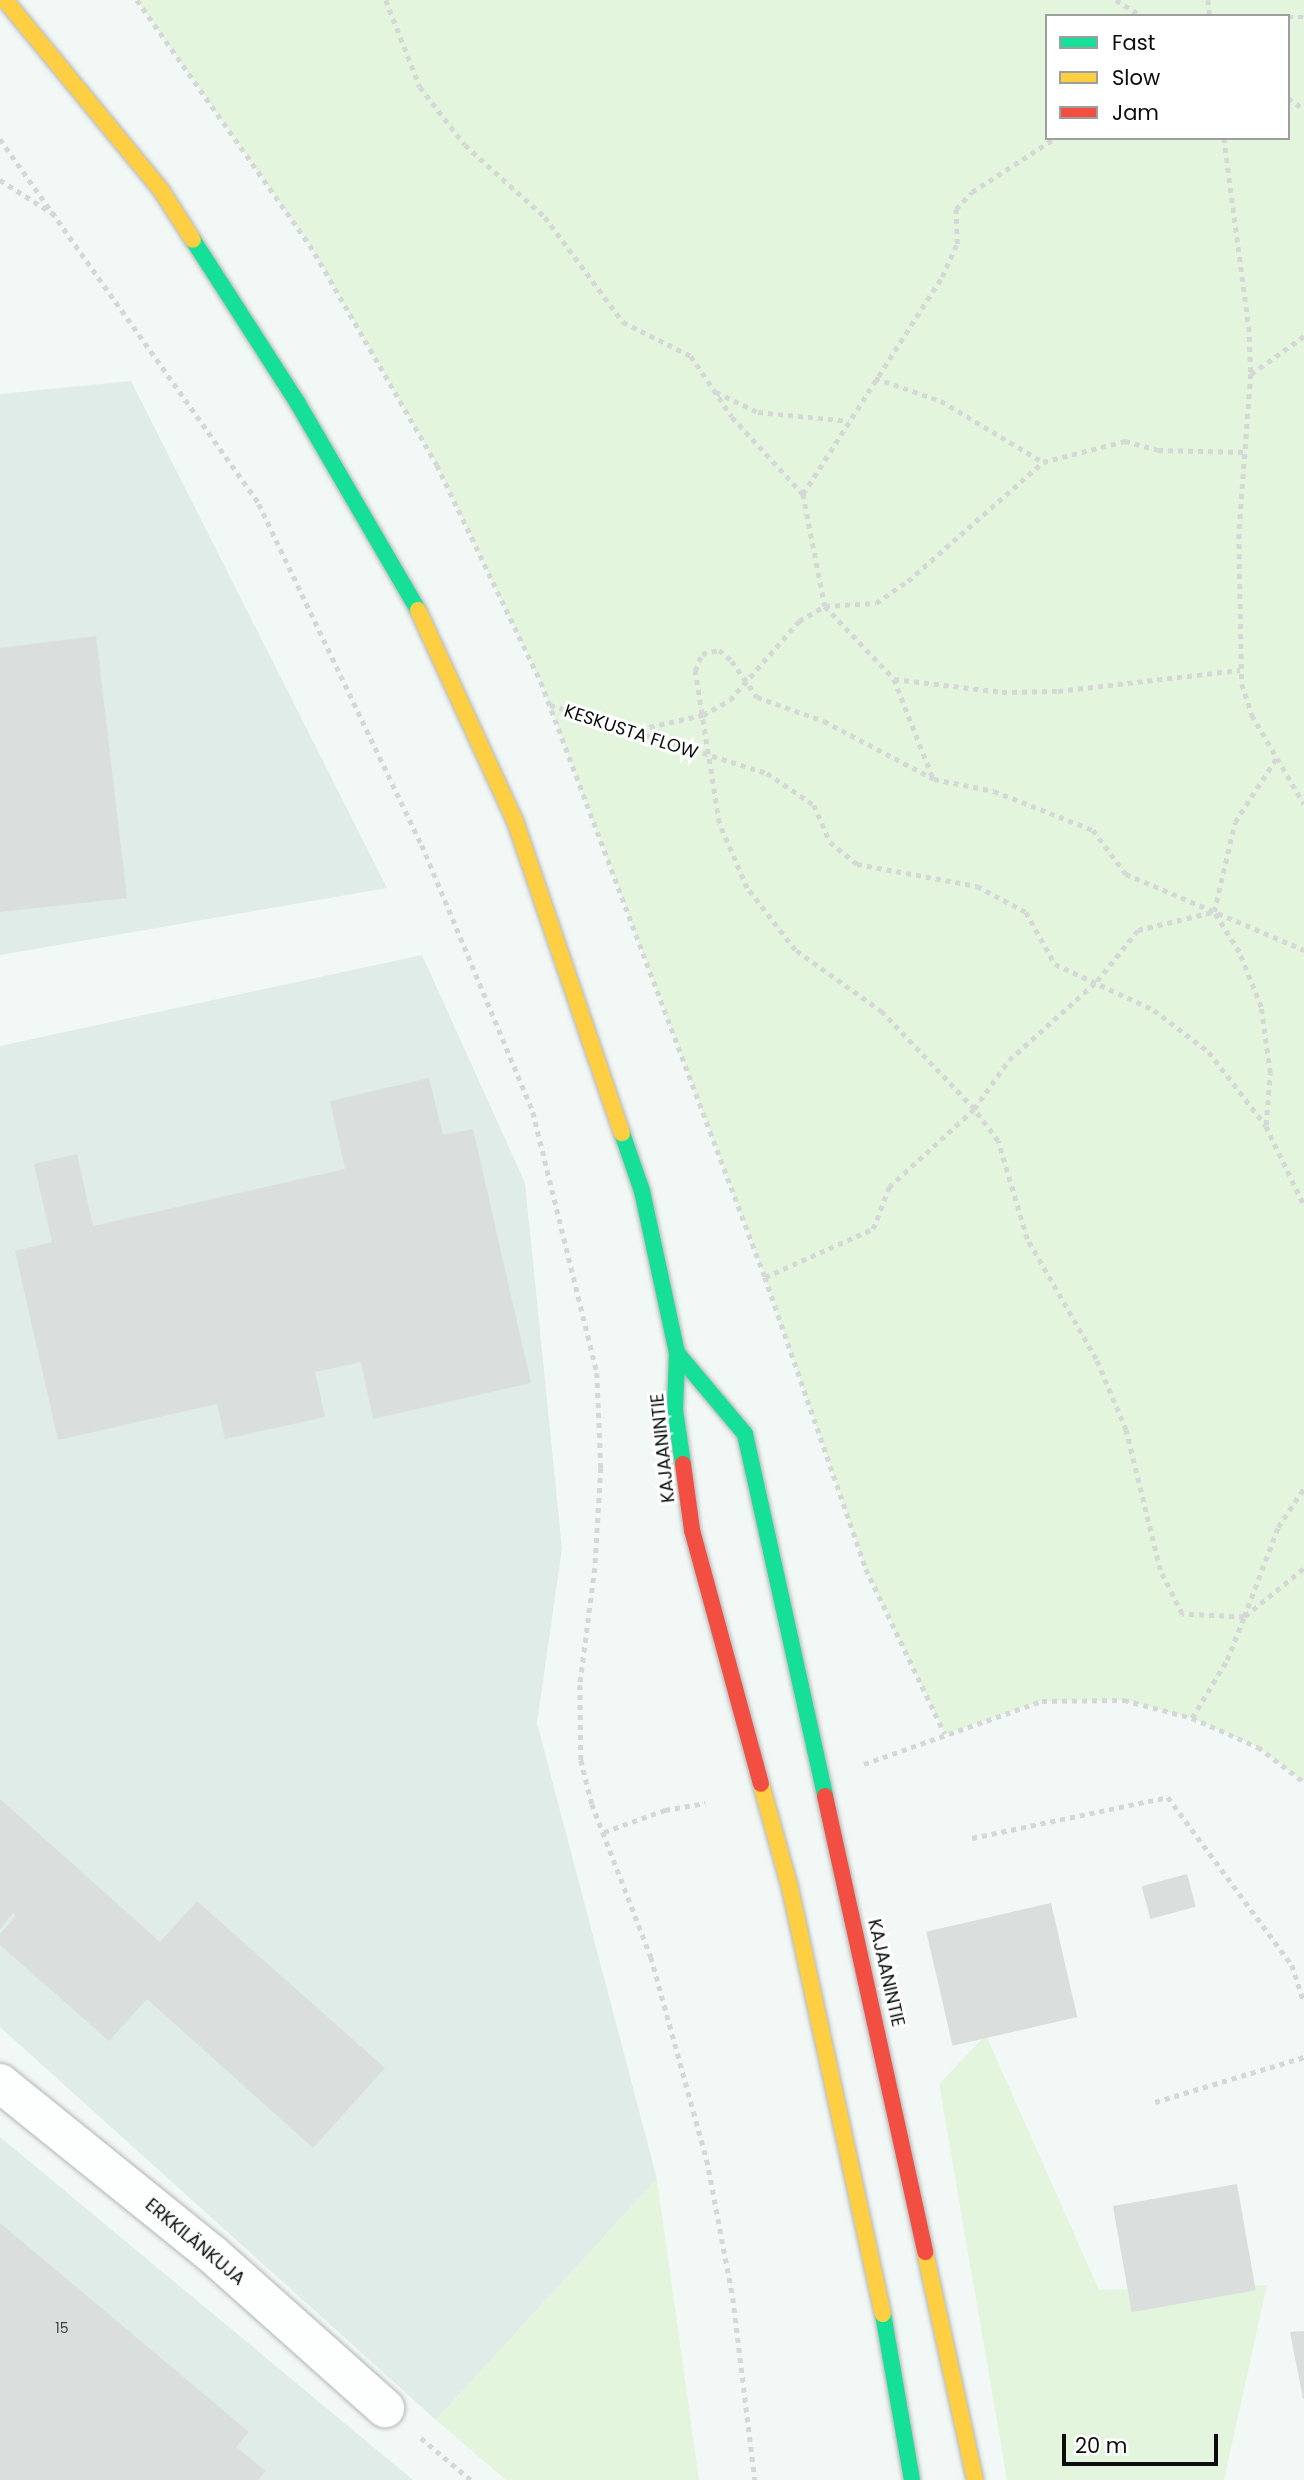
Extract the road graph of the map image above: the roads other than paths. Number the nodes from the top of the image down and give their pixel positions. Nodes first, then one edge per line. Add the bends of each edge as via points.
1 (5, 0) edge
2 (677, 1353) junction
3 (0, 2083) edge
4 (385, 2408) road end
5 (912, 2480) edge
6 (975, 2480) edge

1 - 2 main road via 161,190 404,579 515,821 642,1191
2 - 5 main road, KAJAANINTIE via 675,1410 692,1530 790,1888 873,2254
2 - 6 main road, KAJAANINTIE via 745,1434
3 - 4 street, ERKKILÄNKUJA via 212,2254

